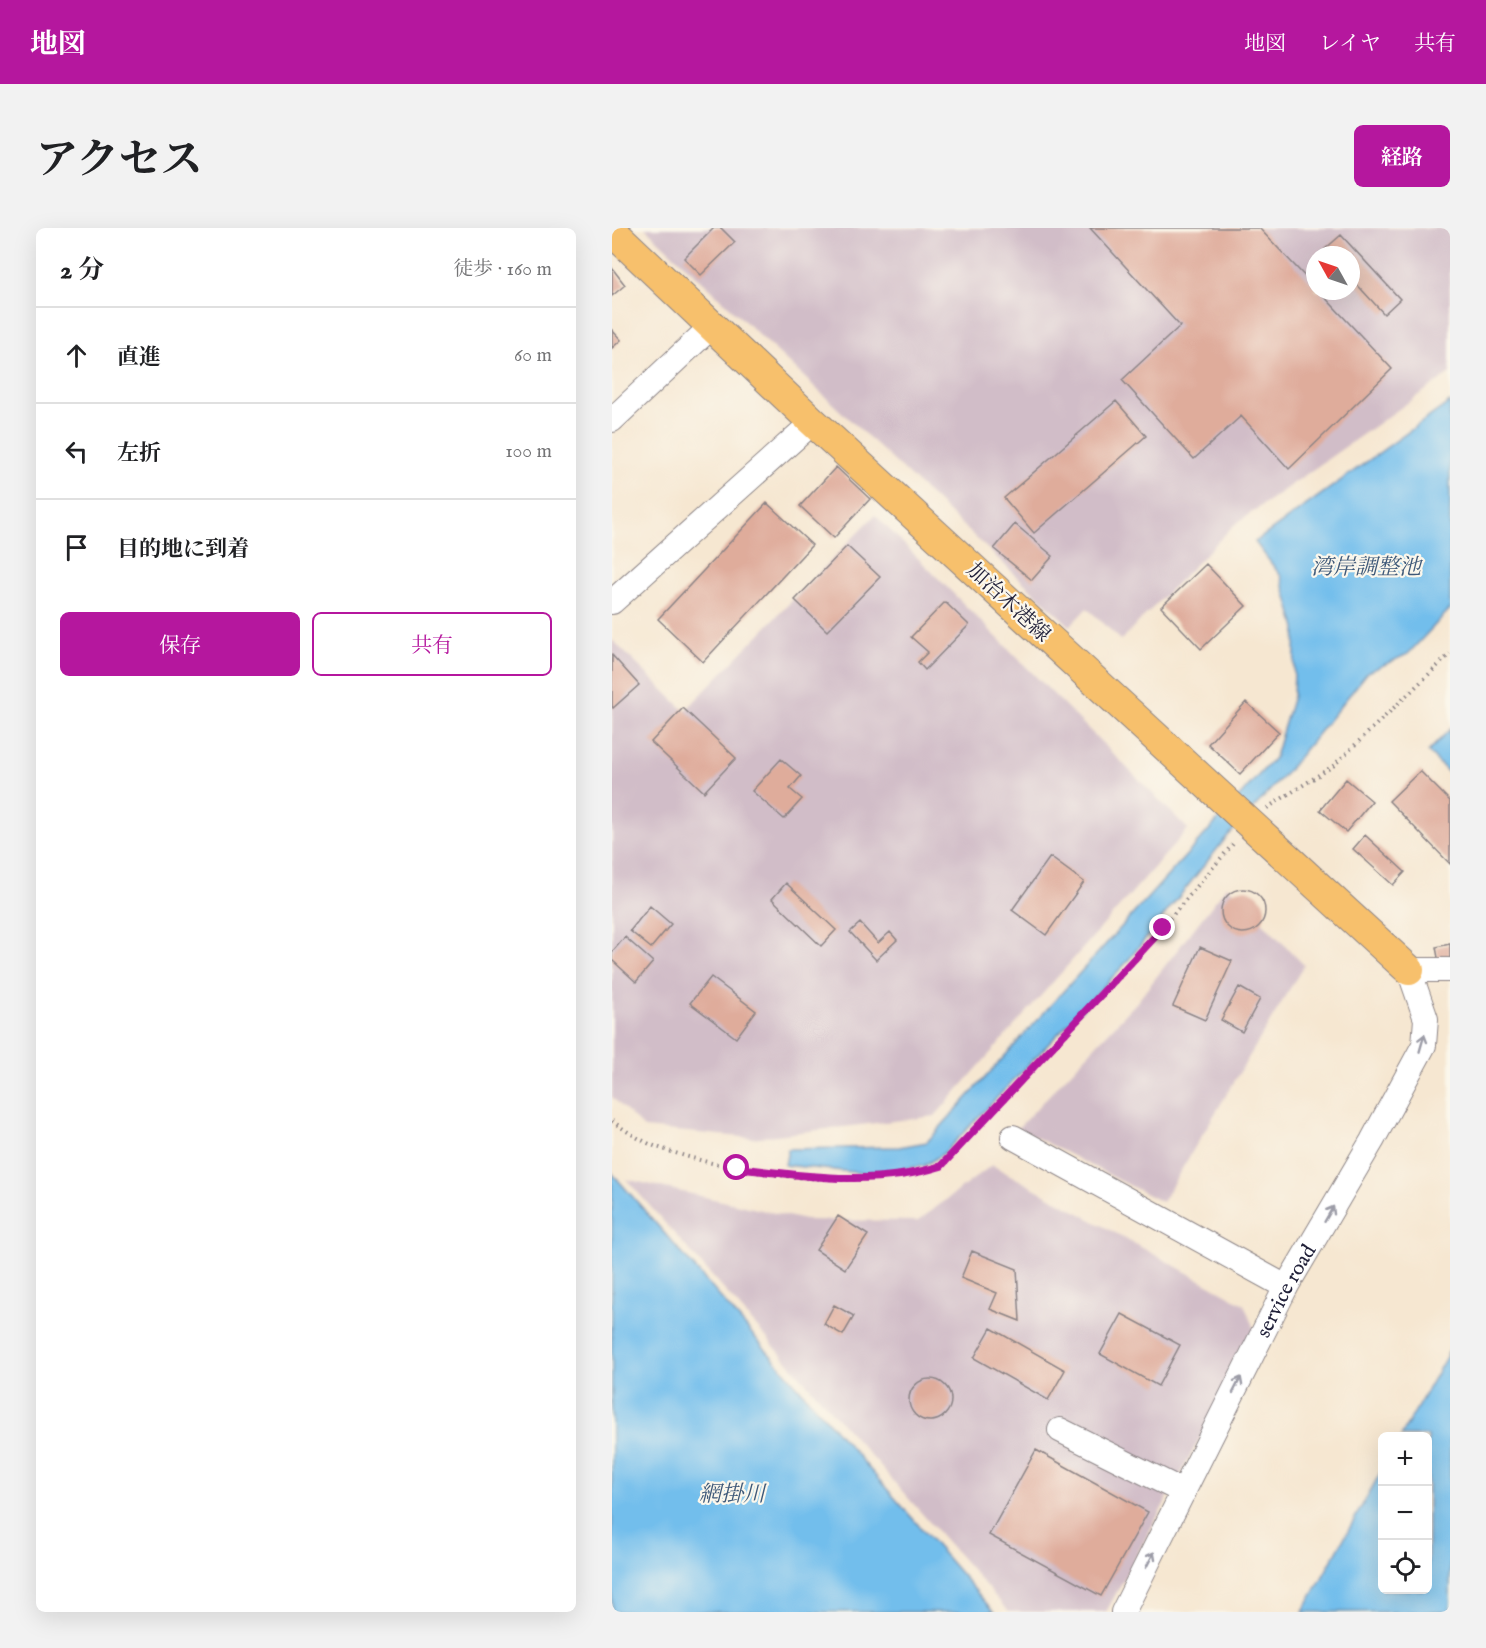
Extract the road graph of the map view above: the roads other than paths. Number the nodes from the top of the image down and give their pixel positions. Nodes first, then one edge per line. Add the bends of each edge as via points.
1 (612, 231) edge
2 (711, 327) junction
3 (612, 420) edge
4 (813, 422) junction
5 (612, 602) edge
6 (1409, 970) junction
7 (1450, 970) edge
8 (1013, 1137) dead end
9 (1286, 1287) junction
10 (1060, 1430) dead end
11 (1184, 1492) junction
12 (1123, 1612) edge

1 - 2 main road, 加治木港線
2 - 3 street
2 - 4 main road, 加治木港線
4 - 5 street
4 - 6 main road, 加治木港線
6 - 7 street
9 -> 6 street, service road via 1424,1045 1426,1018
8 - 9 street
11 -> 9 street, service road
10 - 11 street
12 -> 11 street, service road

